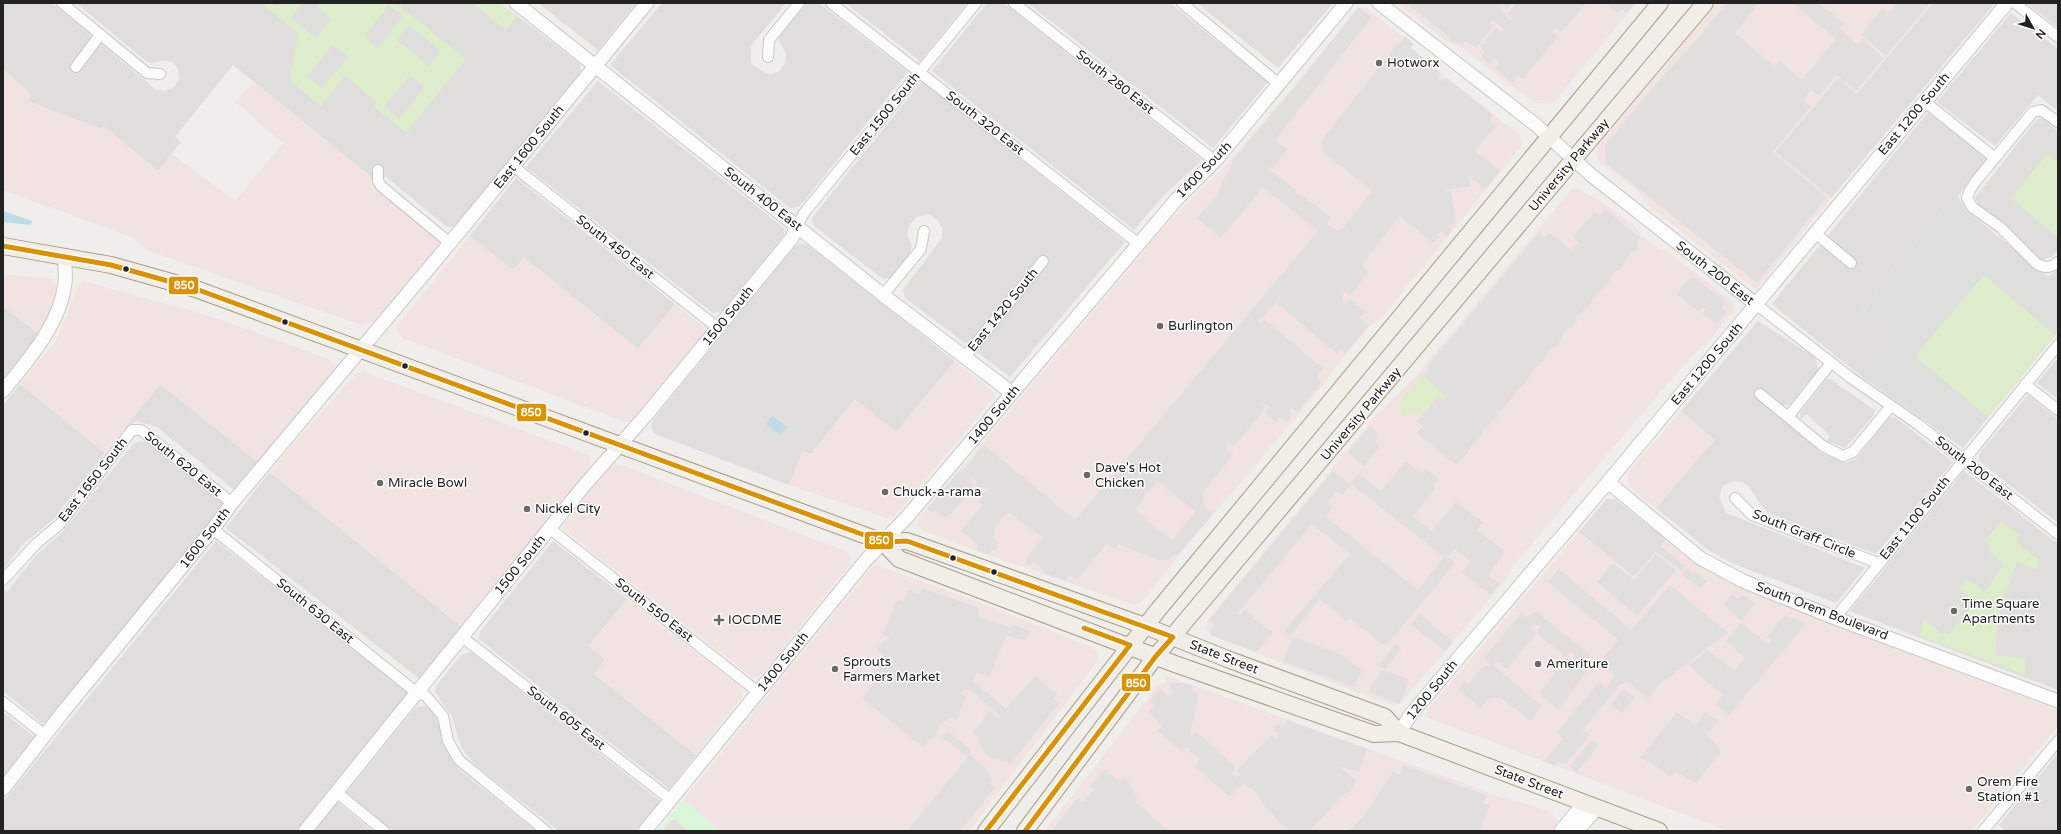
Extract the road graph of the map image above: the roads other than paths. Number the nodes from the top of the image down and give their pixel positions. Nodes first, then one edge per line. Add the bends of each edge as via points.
1 (62, 3) edge
2 (516, 3) edge
3 (647, 3) edge
4 (799, 3) edge
5 (830, 3) edge
6 (976, 3) edge
7 (1014, 3) edge
8 (1182, 3) edge
9 (1345, 3) edge
10 (1379, 3) edge
11 (1660, 3) edge
12 (1705, 3) edge
13 (2006, 3) edge
14 (2014, 3) edge
15 (100, 35) junction
16 (2058, 37) edge
17 (768, 57) dead end
18 (596, 66) junction
19 (76, 67) dead end
20 (920, 72) junction
21 (160, 74) dead end
22 (1280, 84) junction
23 (1924, 102) junction
24 (2058, 122) edge
25 (1549, 137) junction
26 (1995, 158) junction
27 (1573, 160) junction
28 (1215, 161) junction
29 (513, 166) junction
30 (378, 170) dead end
31 (797, 226) junction
32 (924, 232) dead end
33 (1815, 233) junction
34 (450, 243) junction
35 (1139, 244) junction
36 (3, 246) edge
37 (64, 256) junction
38 (1043, 261) dead end
39 (2058, 262) edge
40 (1851, 263) dead end
41 (411, 290) joint
42 (883, 295) junction
43 (1757, 305) junction
44 (718, 328) junction
45 (2058, 345) edge
46 (361, 349) junction
47 (964, 358) junction
48 (1832, 363) junction
49 (2025, 384) junction
50 (3, 391) edge
51 (1012, 393) junction
52 (1760, 394) dead end
53 (1891, 406) junction
54 (2058, 410) edge
55 (1788, 417) junction
56 (132, 430) joint
57 (619, 445) junction
58 (1963, 460) junction
59 (1608, 482) junction
60 (1735, 498) dead end
61 (232, 503) junction
62 (549, 528) junction
63 (213, 529) junction
64 (2058, 534) edge
65 (883, 542) junction
66 (1878, 563) junction
67 (3, 580) edge
68 (1834, 618) junction
69 (1146, 626) junction
70 (462, 637) junction
71 (1173, 637) junction
72 (1130, 646) junction
73 (1466, 648) joint
74 (1156, 656) junction
75 (758, 692) junction
76 (417, 693) junction
77 (2058, 701) edge
78 (3, 702) edge
79 (1399, 733) junction
80 (45, 735) junction
81 (2058, 741) edge
82 (3, 789) edge
83 (336, 792) junction
84 (671, 800) junction
85 (1590, 805) junction
86 (305, 831) edge
87 (384, 831) edge
88 (546, 831) edge
89 (645, 831) edge
90 (986, 831) edge
91 (1025, 831) edge
92 (1561, 831) edge
93 (1577, 831) edge
94 (1658, 831) edge
95 (1983, 831) edge

1 - 15 street
2 - 18 street, South 400 East
3 - 18 street, East 1600 South
4 - 17 street via 769,40
5 - 20 street, South 320 East
6 - 20 street, East 1500 South
7 - 28 street, South 280 East
8 - 22 street
9 - 22 street, 1400 South
10 - 25 street, South 200 East
11 - 25 main road
12 - 27 main road, University Parkway
13 - 23 street, East 1200 South
14 - 16 street
15 - 19 street
15 - 21 street via 147,73
18 - 29 street, East 1600 South
18 - 31 street, South 400 East
20 - 31 street, East 1500 South via 804,213
20 - 35 street, South 320 East
22 - 28 street, 1400 South
23 - 26 street
23 - 33 street, East 1200 South
24 - 26 street via 2041,110 2032,112
25 - 27 street, South 200 East
25 - 69 main road
26 - 39 street via 1970,190 1969,202 1977,211 2000,226 2040,267
27 - 43 street, South 200 East
27 - 71 main road, University Parkway
28 - 35 street, 1400 South via 1176,200
29 - 34 street, East 1600 South
29 - 44 street, South 450 East
30 - 34 street via 378,181 381,186
31 - 42 street, South 400 East
31 - 44 street, 1500 South via 792,238
32 - 42 street via 921,249
33 - 40 street
33 - 43 street, East 1200 South
34 - 41 street, East 1600 South
35 - 51 street, 1400 South
36 - 37 main road, State Street
37 - 46 main road, State Street via 111,265 191,287
37 - 50 street via 65,284 57,312 41,345
38 - 47 street, East 1420 South
41 - 46 street, 1600 South
42 - 47 street, South 400 East
43 - 48 street, South 200 East
43 - 59 street, East 1200 South
44 - 57 street, 1500 South
45 - 49 street, East 1100 South
46 - 57 main road, State Street
46 - 61 street, 1600 South
47 - 51 street, South 400 East
48 - 53 street, South 200 East
48 - 55 street
49 - 54 street
49 - 58 street, East 1100 South
51 - 65 street, 1400 South
52 - 55 street
53 - 55 street via 1853,452 1843,456 1832,452
53 - 58 street, South 200 East
56 - 61 street, South 620 East via 141,430
56 - 67 street, East 1650 South via 60,524 36,544
57 - 62 street, 1500 South
57 - 65 main road, State Street
58 - 64 street, South 200 East
58 - 66 street, East 1100 South
59 - 68 street, South Orem Boulevard via 1700,558 1743,581
59 - 73 street, East 1200 South
60 - 66 street, South Graff Circle via 1752,515
61 - 63 street, 1600 South
62 - 70 street, 1500 South
62 - 75 street, South 550 East
63 - 76 street, South 630 East
63 - 80 street, 1600 South
65 - 69 main road, State Street via 907,541
65 - 72 main road, State Street via 900,559
65 - 75 street, 1400 South
66 - 68 street, East 1100 South
68 - 77 street, South Orem Boulevard
69 - 71 main road, State Street
69 - 72 main road
70 - 76 street, 1500 South
70 - 84 street, South 605 East
71 - 74 main road, University Parkway
71 - 79 main road, State Street via 1385,717
72 - 74 main road, State Street
72 - 90 main road
73 - 79 street, 1200 South via 1411,714
74 - 79 main road, State Street via 1374,734
74 - 91 main road, University Parkway
75 - 84 street, 1400 South
76 - 83 street, 1500 South
76 - 88 street, South 630 East via 426,696 443,716 448,741 459,760
78 - 80 street
79 - 85 main road, State Street
80 - 82 street, 1600 South
81 - 95 street
83 - 86 street, 1500 South
83 - 87 street
84 - 89 street, 1400 South
85 - 92 street
85 - 93 street
85 - 94 main road, State Street

